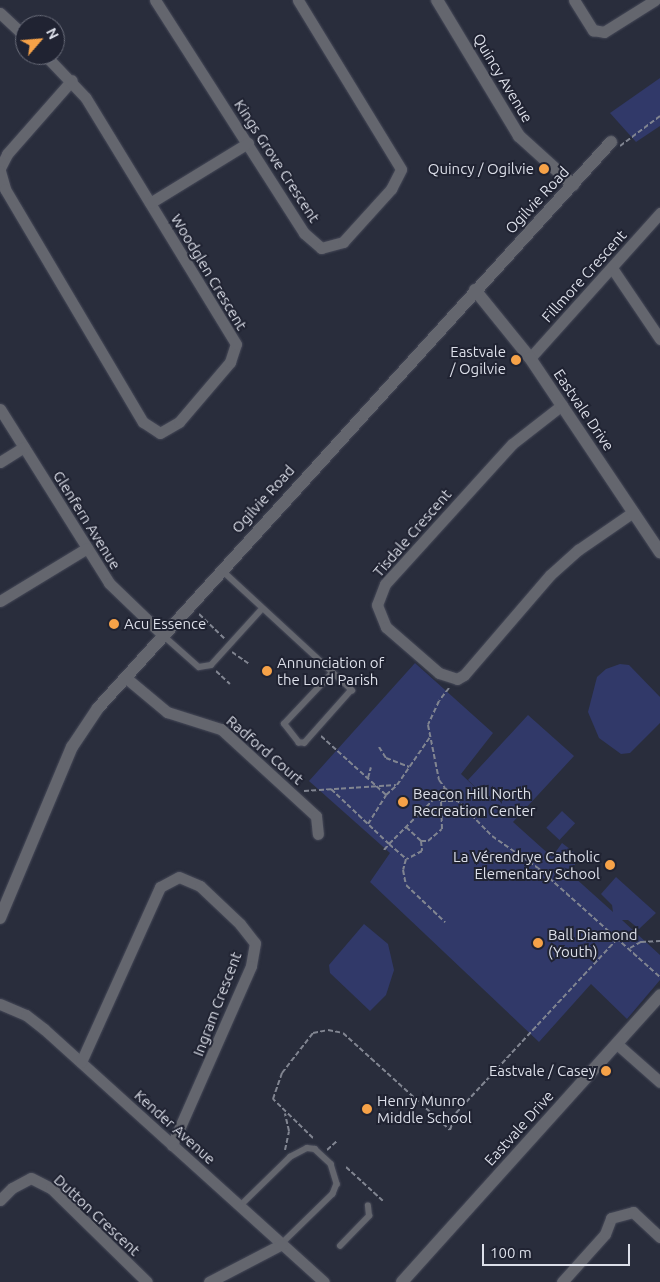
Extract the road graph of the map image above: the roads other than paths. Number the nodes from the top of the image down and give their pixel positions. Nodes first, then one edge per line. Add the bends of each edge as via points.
1 (155, 0) edge
2 (298, 0) edge
3 (437, 0) edge
4 (574, 0) edge
5 (656, 0) edge
6 (0, 13) edge
7 (15, 27) edge
8 (56, 65) edge
9 (72, 80) junction
10 (611, 142) road end
11 (248, 143) junction
12 (0, 169) edge
13 (573, 185) junction
14 (150, 203) junction
15 (660, 213) edge
16 (612, 268) junction
17 (475, 290) junction
18 (660, 339) edge
19 (530, 358) junction
20 (562, 405) junction
21 (0, 409) edge
22 (24, 448) junction
23 (0, 462) edge
24 (633, 512) junction
25 (87, 548) junction
26 (660, 552) edge
27 (221, 570) junction
28 (0, 601) edge
29 (262, 609) junction
30 (163, 635) junction
31 (332, 673) junction
32 (125, 677) junction
33 (318, 834) dead end
34 (0, 918) edge
35 (660, 995) edge
36 (0, 1004) edge
37 (617, 1044) junction
38 (80, 1062) junction
39 (660, 1082) edge
40 (172, 1145) junction
41 (0, 1200) edge
42 (368, 1206) dead end
43 (240, 1207) junction
44 (660, 1237) edge
45 (282, 1244) junction
46 (340, 1246) dead end
47 (147, 1282) edge
48 (208, 1282) edge
49 (324, 1282) edge
50 (402, 1282) edge
51 (562, 1282) edge

1 - 11 street, Kings Grove Crescent
2 - 11 street, Kings Grove Crescent via 400,169 390,189 343,242 321,248 304,233
3 - 13 street, Quincy Avenue via 519,136
4 - 5 street via 593,30 604,32
6 - 7 street
8 - 9 street, Woodglen Crescent
9 - 12 street, Woodglen Crescent via 7,154
9 - 14 street, Woodglen Crescent
10 - 13 street, Ogilvie Road
11 - 14 street
12 - 14 street, Woodglen Crescent via 5,189 143,422 160,433 179,422 230,362 236,344
13 - 17 street, Ogilvie Road
15 - 16 street, Fillmore Crescent
16 - 18 street
16 - 19 street, Fillmore Crescent
17 - 19 street, Eastvale Drive
17 - 27 street, Ogilvie Road
19 - 20 street, Eastvale Drive
20 - 24 street, Eastvale Drive
20 - 24 street, Tisdale Crescent via 512,444 384,584 376,605 386,626 439,673 457,679 464,675 550,574
21 - 22 street, Glenfern Avenue
22 - 23 street
22 - 25 street, Glenfern Avenue
24 - 26 street, Eastvale Drive
25 - 28 street
25 - 30 street, Glenfern Avenue via 109,583
27 - 29 lane
27 - 30 street, Ogilvie Road
29 - 30 lane via 211,665 199,667
29 - 31 lane
30 - 32 street, Ogilvie Road
31 - 31 lane via 352,690 305,743 299,743 284,724
32 - 33 street, Radford Court via 167,712 221,729 316,816
32 - 34 street, Ogilvie Road via 98,708 72,747
35 - 37 street, Eastvale Drive
36 - 38 street, Kender Avenue via 26,1015
37 - 39 street
37 - 50 street, Eastvale Drive
38 - 40 street, Kender Avenue
38 - 40 street, Ingram Crescent via 160,886 179,877 200,886 255,943 251,966
40 - 43 street, Kender Avenue
41 - 47 street, Dutton Crescent via 12,1188 31,1178 51,1188
42 - 46 lane via 368,1216
43 - 45 street, Kender Avenue
43 - 45 lane via 299,1151 315,1149 336,1174 333,1194
44 - 51 street via 633,1212 611,1218 605,1234
45 - 48 street
45 - 49 street, Kender Avenue

